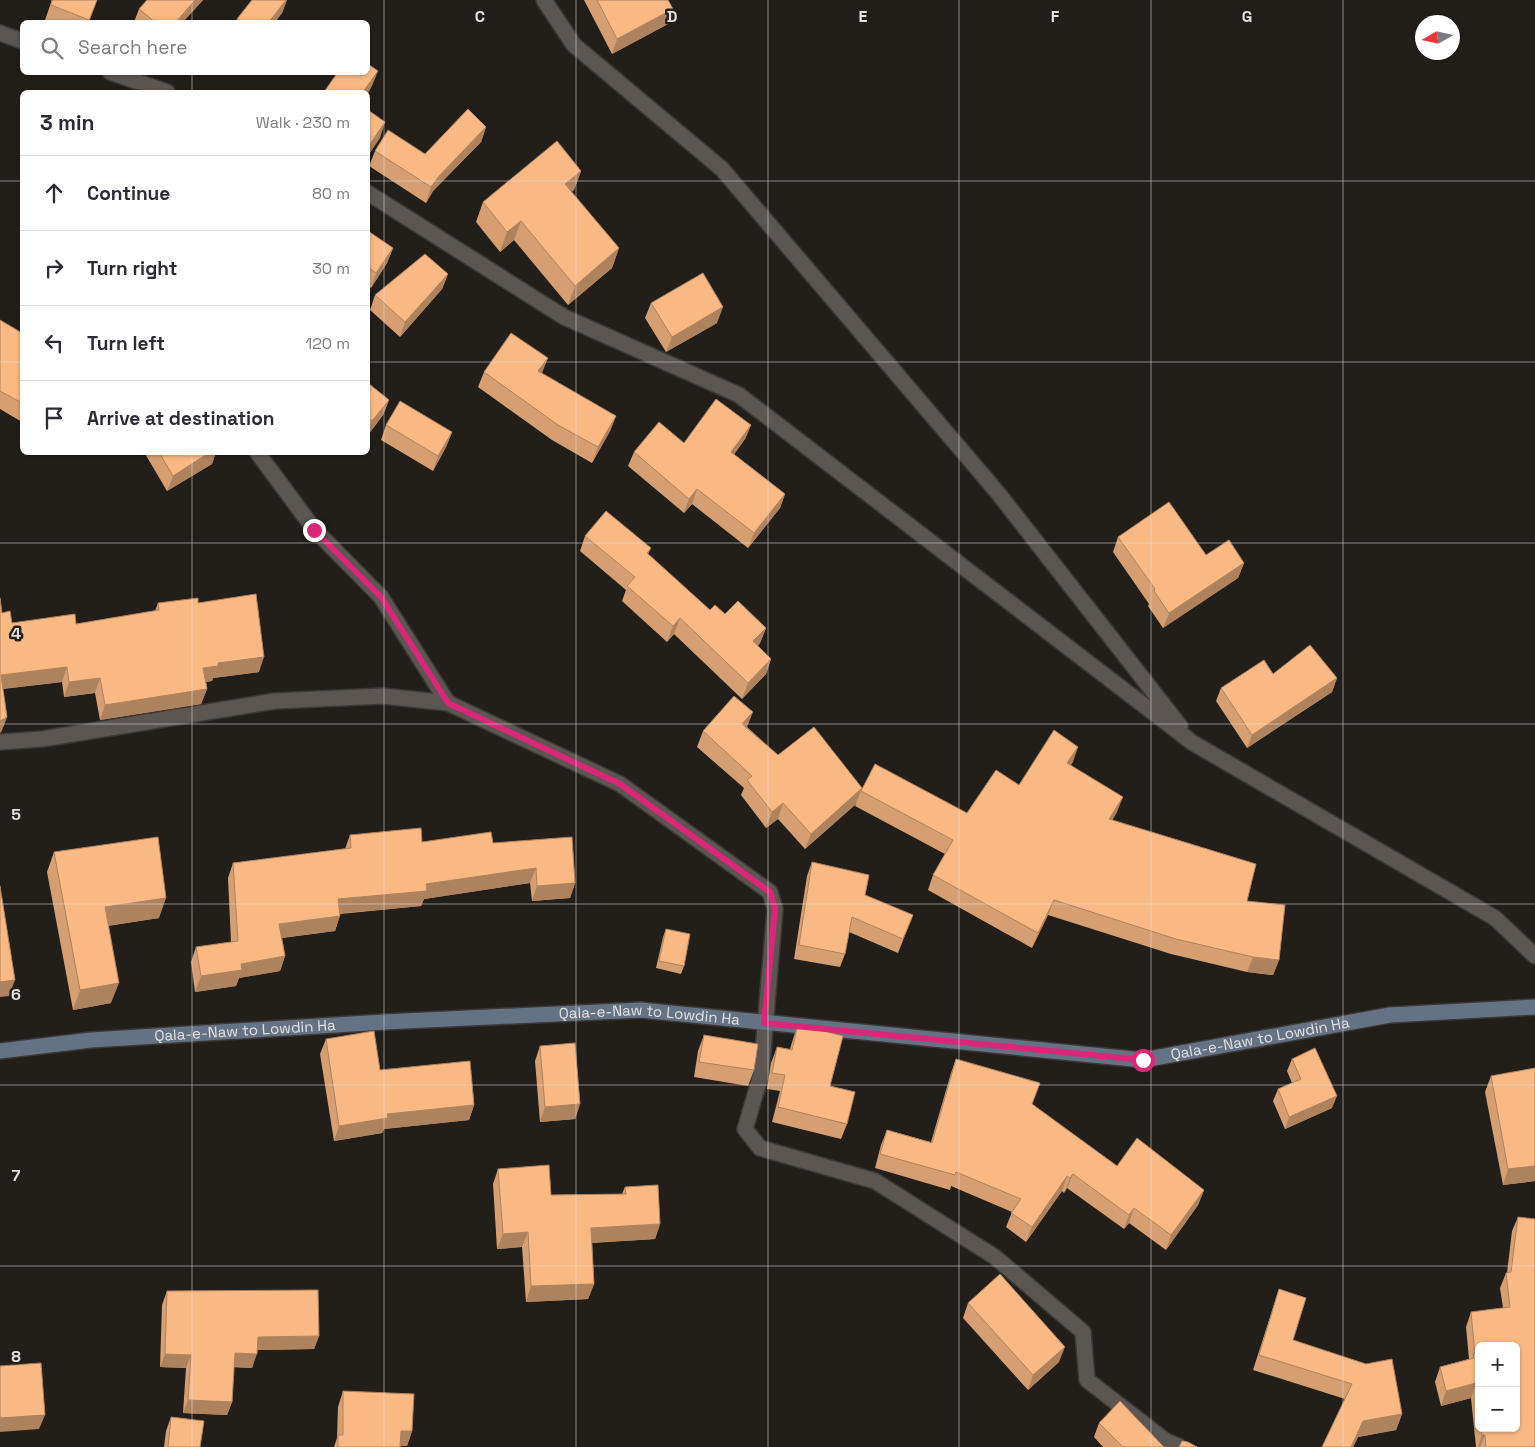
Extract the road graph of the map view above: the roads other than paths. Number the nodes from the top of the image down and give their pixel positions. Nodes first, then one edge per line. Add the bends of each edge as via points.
1 (544, 0) edge
2 (0, 34) edge
3 (20, 40) edge
4 (119, 75) edge
5 (161, 90) edge
6 (370, 194) edge
7 (259, 455) edge
8 (448, 703) junction
9 (0, 742) edge
10 (1193, 743) junction
11 (1535, 956) edge
12 (1535, 1007) edge
13 (764, 1023) junction
14 (0, 1051) edge
15 (1180, 1447) edge

1 - 10 street via 574,45 722,169 998,493
2 - 3 street
4 - 5 street
6 - 10 street via 564,317 739,395
7 - 8 street via 314,530 381,597
8 - 9 street via 383,696 274,701 42,739
8 - 13 street via 620,784 770,892 775,909
10 - 11 street via 1495,918
12 - 13 main road, Qala-e-Naw to Lowdin Ha via 1390,1015 1143,1060
13 - 14 main road, Qala-e-Naw to Lowdin Ha via 641,1010 111,1039
13 - 15 street via 761,1075 745,1128 760,1148 875,1181 995,1257 1084,1332 1087,1380 1166,1441

